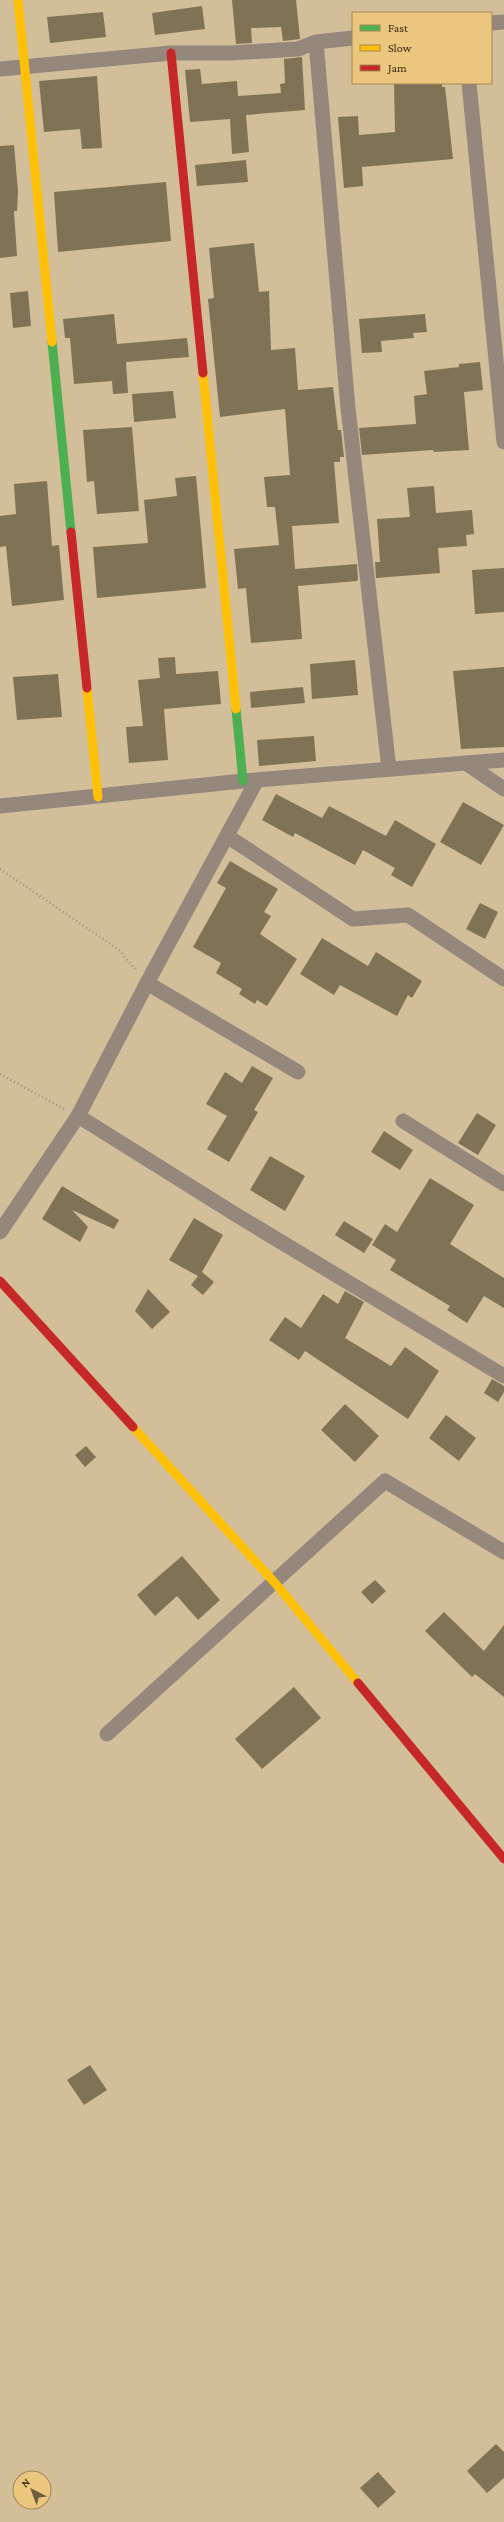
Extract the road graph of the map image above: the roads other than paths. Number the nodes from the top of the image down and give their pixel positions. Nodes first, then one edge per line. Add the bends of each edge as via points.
1 (18, 0) edge
2 (504, 22) edge
3 (492, 23) edge
4 (352, 38) edge
5 (316, 42) junction
6 (171, 53) junction
7 (24, 67) junction
8 (0, 69) edge
9 (469, 84) edge
10 (504, 442) edge
11 (504, 760) edge
12 (466, 763) junction
13 (389, 769) junction
14 (250, 781) junction
15 (504, 789) edge
16 (98, 797) junction
17 (0, 806) edge
18 (227, 836) junction
19 (504, 979) edge
20 (147, 983) junction
21 (298, 1072) dead end
22 (78, 1116) junction
23 (403, 1121) dead end
24 (504, 1184) edge
25 (0, 1232) edge
26 (0, 1281) edge
27 (504, 1376) edge
28 (504, 1552) edge
29 (275, 1583) junction
30 (107, 1734) dead end
31 (504, 1859) edge

1 - 7 street
2 - 3 street
4 - 5 street
5 - 6 street via 298,49 231,54
5 - 13 street via 348,408
6 - 7 street
6 - 14 street
7 - 8 street
7 - 16 street
9 - 10 street
11 - 12 street
12 - 13 street
12 - 15 street
13 - 14 street
14 - 16 street
14 - 18 street
16 - 17 street
18 - 19 street via 353,919 408,915
18 - 20 street
20 - 21 street
20 - 22 street
22 - 25 street
22 - 27 street via 238,1216
23 - 24 street
26 - 29 street
28 - 29 street via 385,1481
29 - 30 street
29 - 31 street

